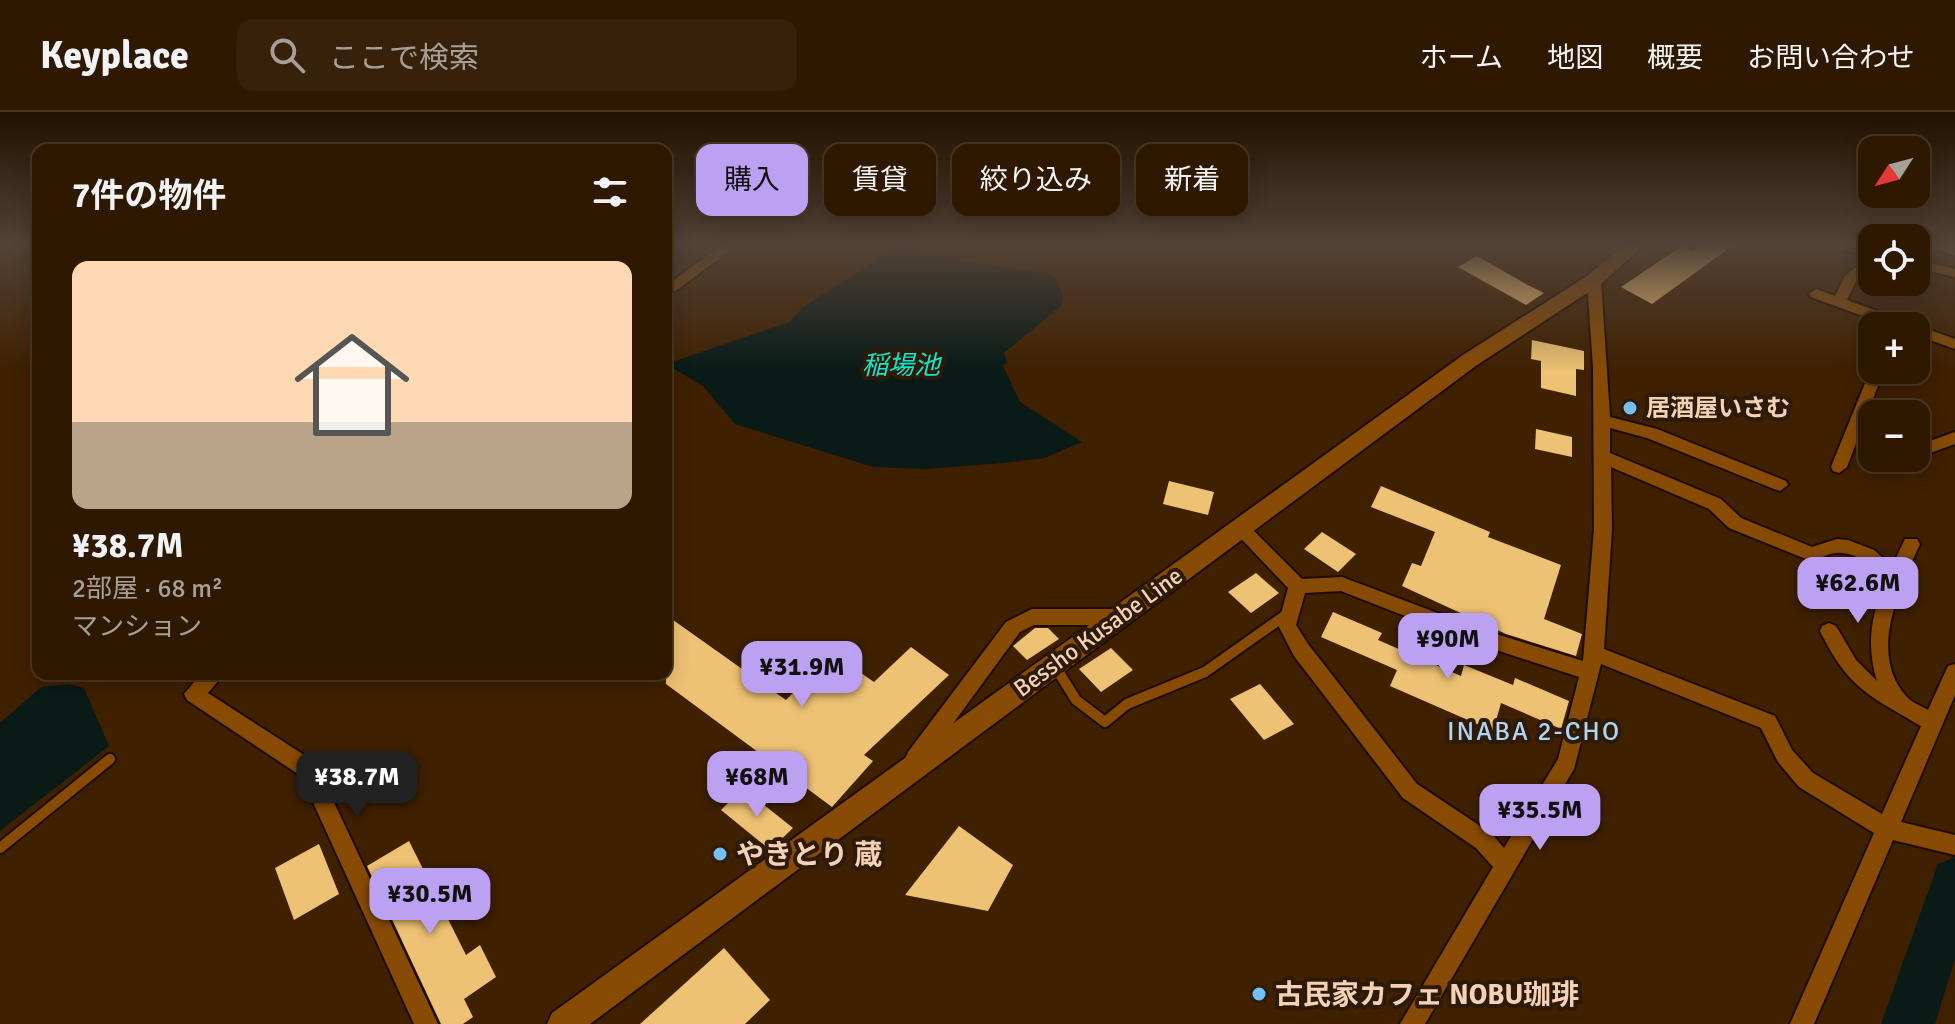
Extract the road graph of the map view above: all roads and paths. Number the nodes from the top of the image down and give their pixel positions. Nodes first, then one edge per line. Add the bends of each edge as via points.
1 (1584, 287) edge
2 (1595, 287) edge
3 (1846, 287) edge
4 (1816, 294) dead end
5 (1839, 302) junction
6 (1864, 312) edge
7 (1930, 335) edge
8 (1955, 344) edge
9 (1871, 384) edge
10 (1600, 420) junction
11 (1854, 432) junction
12 (1858, 434) edge
13 (1955, 438) edge
14 (1930, 447) edge
15 (1601, 456) junction
16 (1839, 467) dead end
17 (1780, 485) dead end
18 (1240, 528) junction
19 (1911, 544) dead end
20 (1895, 581) junction
21 (1298, 586) junction
22 (1290, 613) junction
23 (1119, 617) junction
24 (1829, 631) dead end
25 (1592, 663) junction
26 (1054, 664) junction
27 (1955, 672) edge
28 (208, 680) edge
29 (1900, 703) junction
30 (1933, 723) junction
31 (110, 759) dead end
32 (903, 775) junction
33 (1886, 828) junction
34 (1955, 845) edge
35 (0, 848) edge
36 (1505, 865) junction
37 (426, 1024) edge
38 (563, 1024) edge
39 (1412, 1024) edge
40 (1802, 1024) edge

1 - 18 main road, Bessho Kusabe Line via 1470,360
2 - 10 street
3 - 5 street
4 - 5 street
5 - 6 street
7 - 8 street
9 - 11 street
10 - 15 street
10 - 17 street via 1651,433
11 - 12 street
11 - 16 street
13 - 14 street
15 - 20 street via 1715,504 1735,523 1812,554 1829,545 1863,551
15 - 25 street via 1603,529
18 - 21 street
18 - 23 main road, Bessho Kusabe Line
19 - 20 street
20 - 29 street via 1880,616 1879,651 1882,670
21 - 22 street
21 - 25 street via 1342,584 1476,635
22 - 26 lane via 1205,672 1127,704 1105,722 1076,700
22 - 36 street via 1287,625 1301,650 1410,791 1484,841
23 - 26 main road, Bessho Kusabe Line
23 - 32 street via 1032,617 1013,627
24 - 29 street via 1849,666 1871,687
25 - 33 street via 1768,722 1785,756 1806,780
25 - 36 street via 1567,762
26 - 32 main road, Bessho Kusabe Line
27 - 30 street
28 - 37 street via 194,694 308,769
29 - 30 street
30 - 33 street
31 - 35 lane
32 - 38 main road, Bessho Kusabe Line
33 - 34 street
33 - 40 street
36 - 39 street

